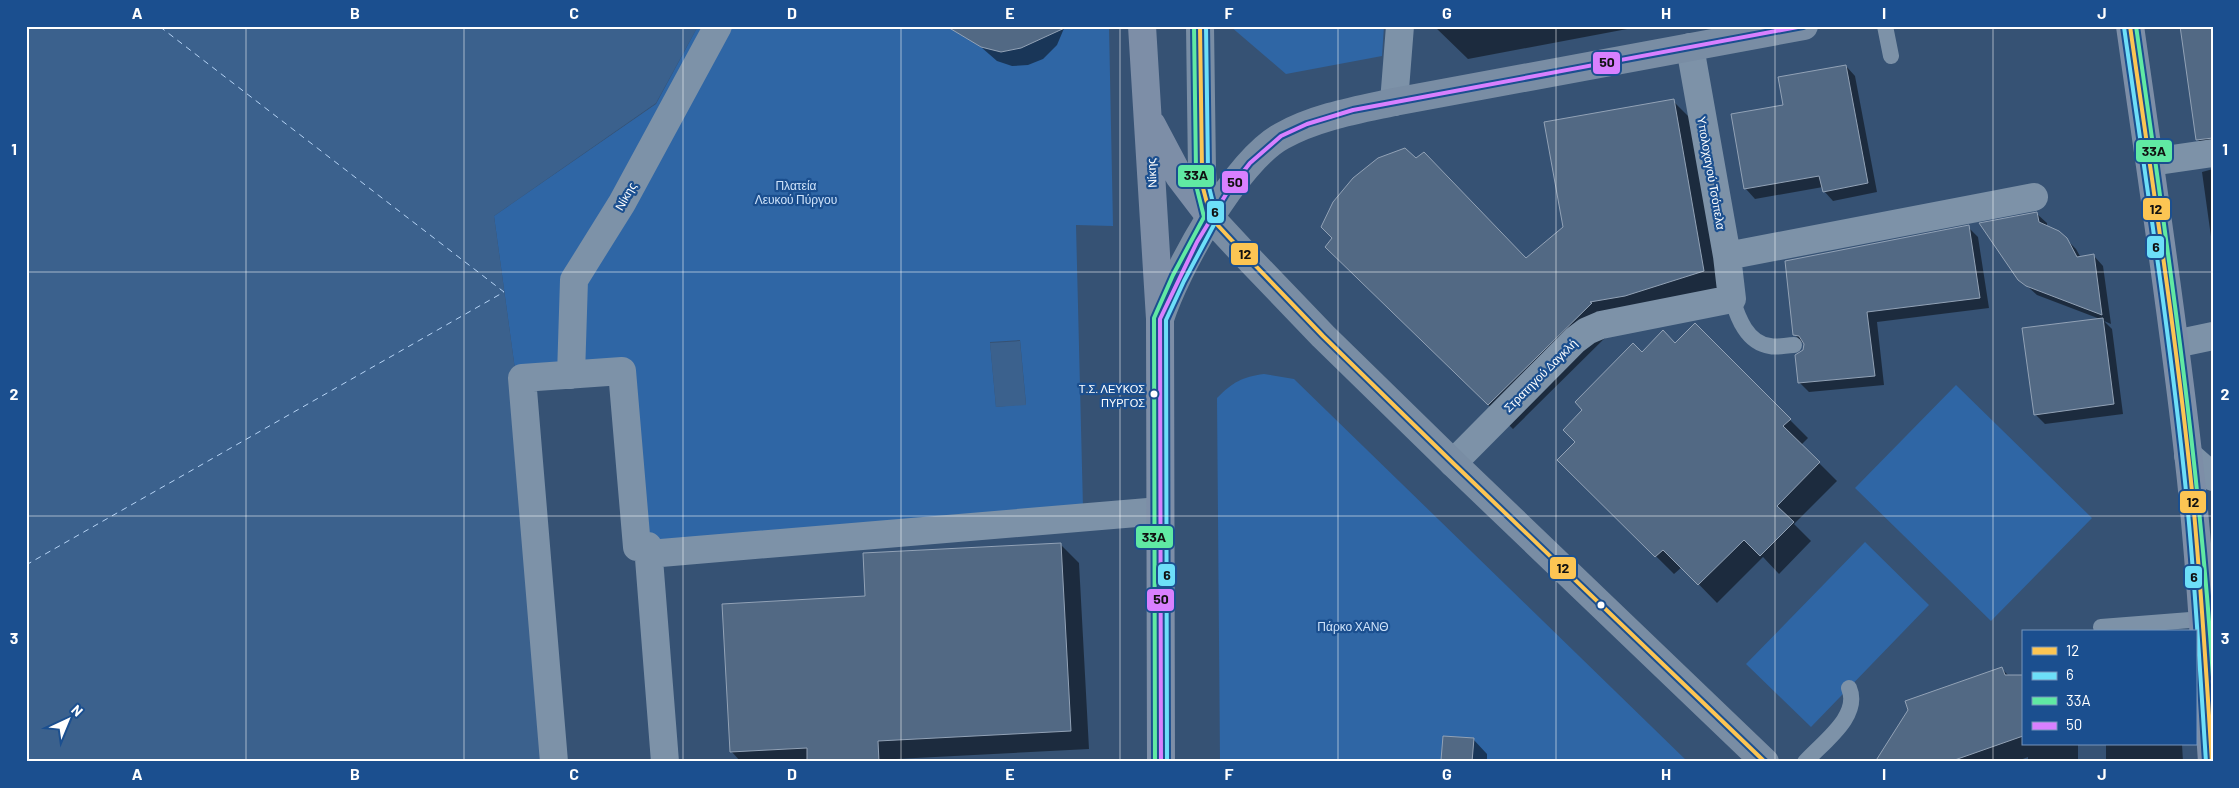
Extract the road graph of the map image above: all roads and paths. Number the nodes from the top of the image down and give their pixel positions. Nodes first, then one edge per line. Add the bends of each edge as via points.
1 (718, 26) edge
2 (1142, 26) edge
3 (1200, 26) edge
4 (1400, 26) edge
5 (1804, 26) edge
6 (1885, 26) edge
7 (2130, 26) edge
8 (1690, 47) junction
9 (1891, 56) dead end
10 (1394, 102) junction
11 (1147, 112) junction
12 (2213, 153) edge
13 (2151, 162) junction
14 (2034, 197) dead end
15 (1211, 218) junction
16 (1727, 256) junction
17 (1732, 300) junction
18 (1160, 319) junction
19 (2213, 336) edge
20 (2175, 344) junction
21 (1794, 345) dead end
22 (571, 375) junction
23 (2188, 455) junction
24 (1453, 462) junction
25 (2213, 477) edge
26 (1160, 511) junction
27 (649, 554) junction
28 (2203, 618) junction
29 (2101, 627) dead end
30 (1849, 688) dead end
31 (554, 762) edge
32 (665, 762) edge
33 (1161, 762) edge
34 (1765, 762) edge
35 (1805, 762) edge
36 (2212, 762) edge

1 - 22 street, Νίκης via 622,203 574,280
2 - 11 main road, Νίκης
3 - 15 main road via 1201,164
4 - 10 street
5 - 8 main road
6 - 9 lane
7 - 13 main road
8 - 10 main road
8 - 16 street, Υπολοχαγού Τσόπελα
10 - 15 main road via 1328,117 1281,136 1250,163
11 - 15 main road via 1176,170
11 - 18 main road, Νίκης
12 - 13 street
13 - 20 main road
14 - 16 street
15 - 18 main road via 1182,269
15 - 24 main road via 1323,336
16 - 17 street, Υπολοχαγού Τσόπελα
17 - 21 lane via 1740,324 1756,340 1769,346
17 - 24 street, Στρατηγού Δαγκλή via 1608,323 1587,331
18 - 26 main road, Νίκης
19 - 20 street
20 - 23 main road
22 - 27 street via 622,371 637,546 648,546
22 - 31 street via 522,378
23 - 25 street
23 - 28 main road
24 - 34 main road
26 - 27 street
26 - 33 main road, Νίκης
27 - 32 street
28 - 29 lane
28 - 36 main road
30 - 35 lane via 1853,702 1848,717

